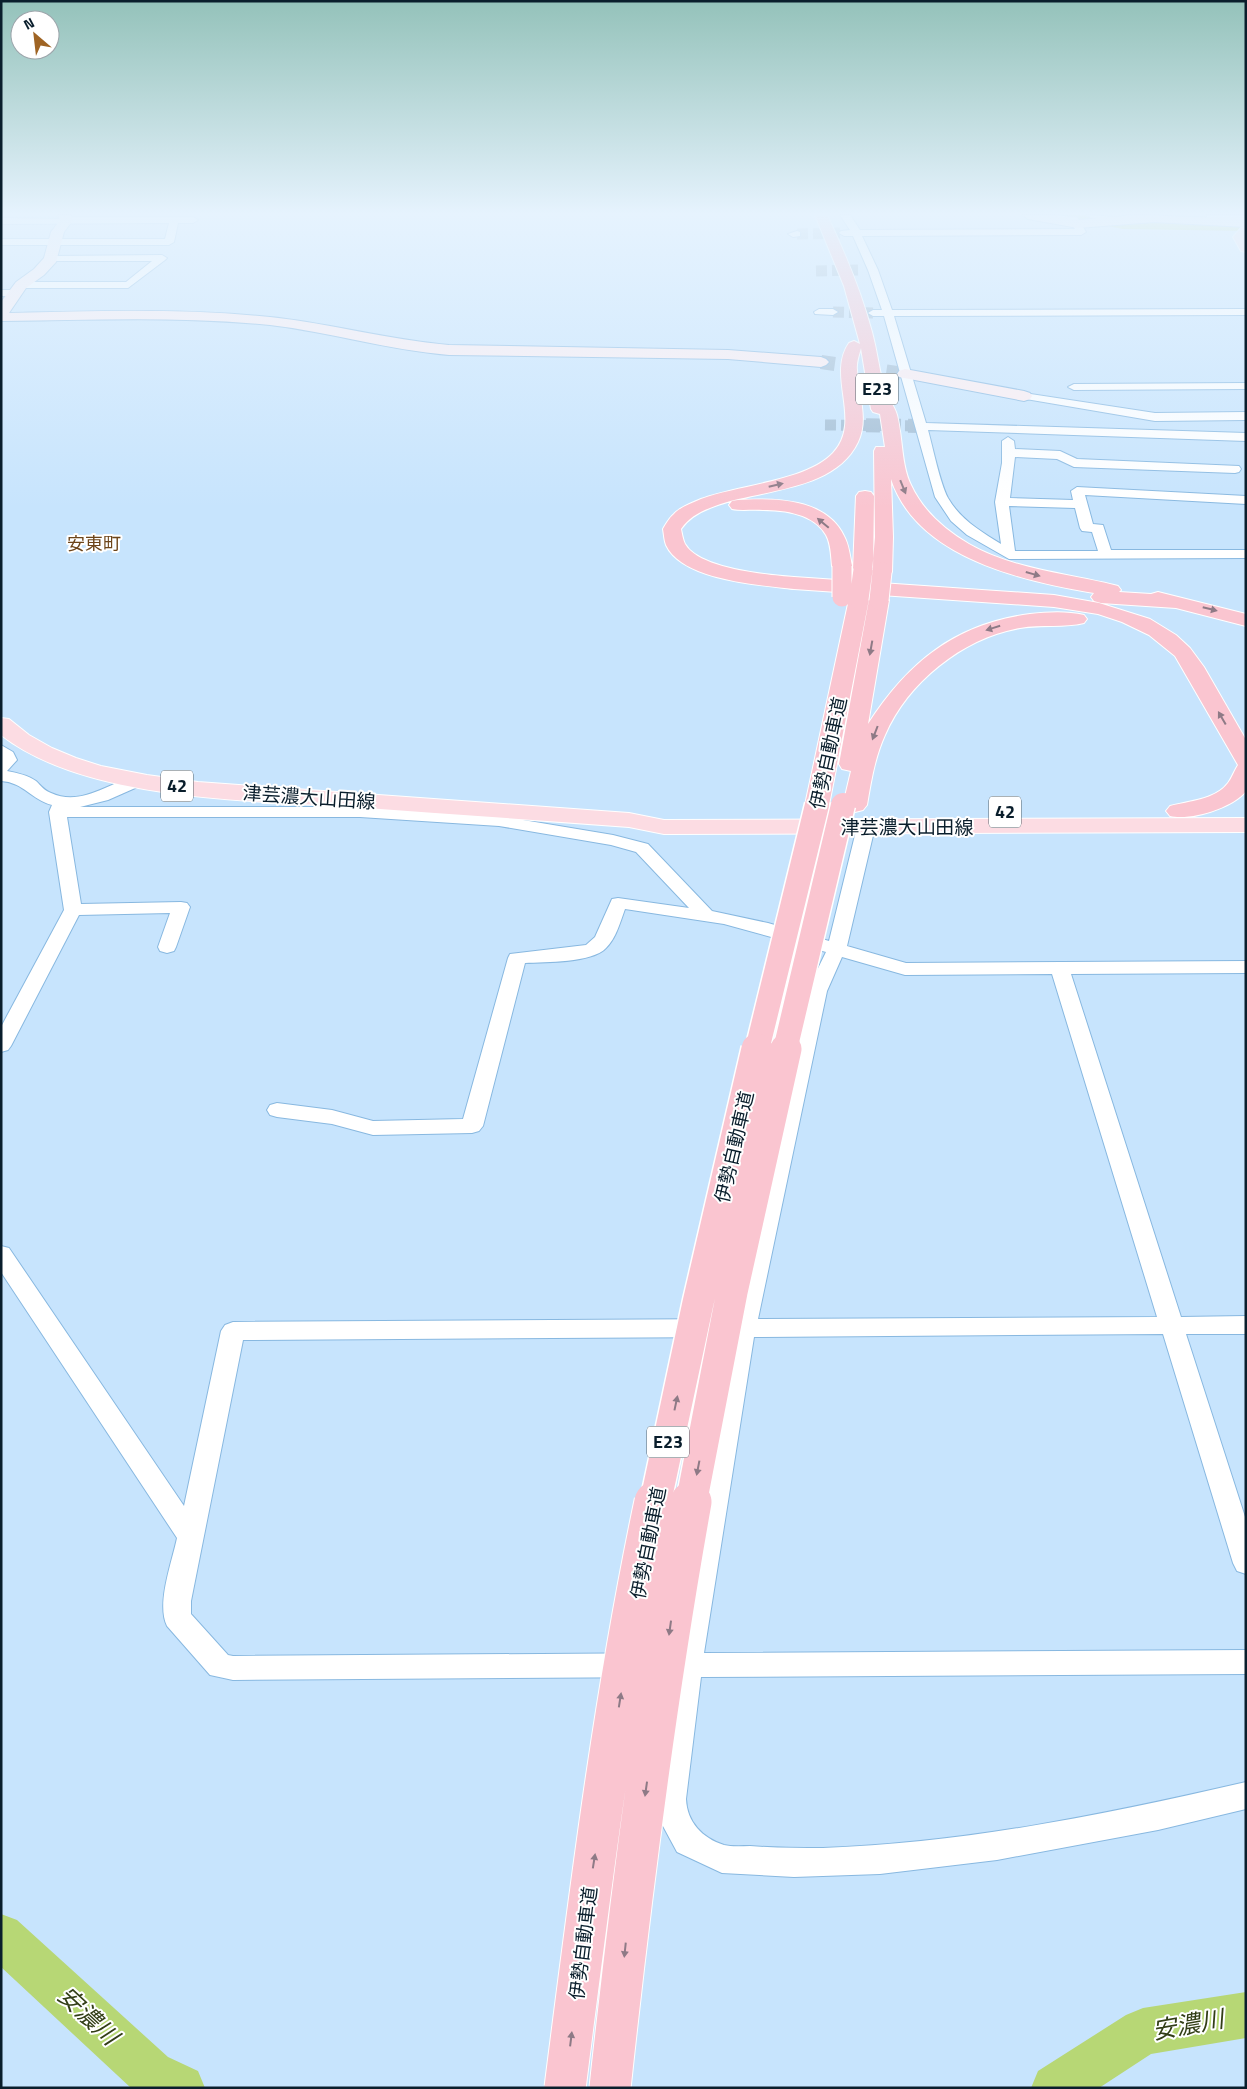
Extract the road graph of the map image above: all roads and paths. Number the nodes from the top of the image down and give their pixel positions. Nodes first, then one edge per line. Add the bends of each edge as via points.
1 (844, 312) edge
2 (861, 312) edge
3 (1072, 312) edge
4 (873, 313) tunnel mouth
5 (888, 313) junction
6 (1, 318) edge
7 (854, 346) junction
8 (821, 362) tunnel mouth
9 (905, 374) junction
10 (1246, 386) edge
11 (1074, 387) dead end
12 (877, 390) junction
13 (1024, 396) joint
14 (1246, 416) edge
15 (922, 426) junction
16 (1003, 428) junction
17 (1246, 438) edge
18 (865, 440) dead end
19 (1010, 453) junction
20 (1235, 468) dead end
21 (866, 478) dead end
22 (1246, 500) edge
23 (1002, 502) junction
24 (1081, 504) junction
25 (1246, 554) edge
26 (1009, 555) junction
27 (1106, 555) junction
28 (872, 571) junction
29 (860, 599) junction
30 (1176, 602) junction
31 (1246, 620) edge
32 (1189, 660) junction
33 (1, 724) edge
34 (1, 750) edge
35 (1246, 761) edge
36 (1, 768) edge
37 (1246, 770) edge
38 (1, 776) edge
39 (136, 781) junction
40 (58, 805) junction
41 (363, 806) junction
42 (845, 811) junction
43 (1178, 811) junction
44 (1246, 813) edge
45 (629, 820) junction
46 (1246, 825) edge
47 (630, 844) junction
48 (73, 910) junction
49 (707, 916) junction
50 (167, 947) dead end
51 (837, 948) junction
52 (1246, 966) edge
53 (1060, 968) junction
54 (1, 1046) edge
55 (277, 1110) dead end
56 (1, 1254) edge
57 (1246, 1325) edge
58 (1171, 1326) junction
59 (744, 1328) junction
60 (191, 1538) junction
61 (1246, 1564) edge
62 (1246, 1662) edge
63 (688, 1666) junction
64 (1246, 1795) edge
65 (565, 2088) edge
66 (610, 2088) edge

1 - 7 highway, E23
2 - 12 highway, 伊勢自動車道 / E23
3 - 5 street
4 - 5 street
5 - 9 street
6 - 8 street via 208,317 286,323 448,350 721,354
7 - 18 highway, E23
32 -> 7 highway via 1170,639 1144,624 1083,605 1030,598 758,579 707,567 682,552 674,542 672,530 680,516 692,508 800,479 829,465 841,455 850,440 855,419 849,370
9 - 13 street
9 - 15 street
10 - 11 street
12 - 28 highway, 伊勢自動車道 / E23 via 882,436 884,537
12 -> 30 highway via 886,407 897,468 907,496 918,513 935,529 969,550 1018,570 1080,586
13 - 14 street via 1058,396 1155,417
15 - 16 street
15 - 26 street via 946,506 972,532
16 - 17 street
16 - 19 street via 1007,433
19 - 20 street via 1060,455 1074,463
19 - 23 street
21 - 28 highway, 伊勢自動車道 / E23
22 - 24 street via 1077,491
23 - 24 street
23 - 26 street
24 - 27 street via 1087,528 1098,528
25 - 27 street
26 - 27 street
28 - 29 highway, 伊勢自動車道 / E23, bridge
29 -> 30 highway, bridge via 842,566 836,538 816,517 788,507 748,504 715,509 694,518 686,532 688,543 709,560 765,574
29 -> 42 highway, 伊勢自動車道 / E23
29 - 42 highway, 伊勢自動車道 / E23 via 840,696
30 -> 31 highway
35 -> 32 highway
32 -> 42 highway via 1135,631 1090,620 1050,618 1020,621 972,636 945,651 915,677 879,724
33 - 39 main road, 津芸濃大山田線 / 42 via 55,757
34 - 36 street via 9,760
37 - 43 highway via 1242,782 1229,797
38 - 40 street via 27,782
39 - 40 street via 103,796
39 - 41 main road, 津芸濃大山田線 / 42
40 - 41 street
40 - 48 street
41 - 45 main road, 津芸濃大山田線 / 42
41 - 47 street via 499,821
42 - 45 main road, 津芸濃大山田線 / 42 via 664,826
42 - 46 main road, 津芸濃大山田線 / 42
42 - 51 street
65 -> 42 highway, 伊勢自動車道 / E23, bridge via 592,1874 638,1584 698,1303 754,1062
42 -> 66 highway, 伊勢自動車道 / E23, bridge via 802,973 729,1304 675,1589 633,1877
43 - 44 main road, 津芸濃大山田線 / 42
43 - 45 main road, 津芸濃大山田線 / 42 via 917,812 747,818 660,816
45 - 47 street
47 - 49 street via 642,848
48 - 50 street via 181,907
48 - 54 street
49 - 51 street
49 - 55 street via 618,903 597,948 517,958 472,1126 386,1129 332,1117
51 - 53 street via 905,968
51 - 59 street via 817,991
52 - 53 street
53 - 58 street
56 - 60 street
57 - 58 street
58 - 59 street
58 - 61 street
59 - 60 street via 234,1331
59 - 63 street
60 - 63 street via 177,1602 177,1618 220,1666
62 - 63 street
63 - 64 street via 671,1799 672,1815 688,1842 722,1859 794,1863 880,1860 997,1846 1158,1816

